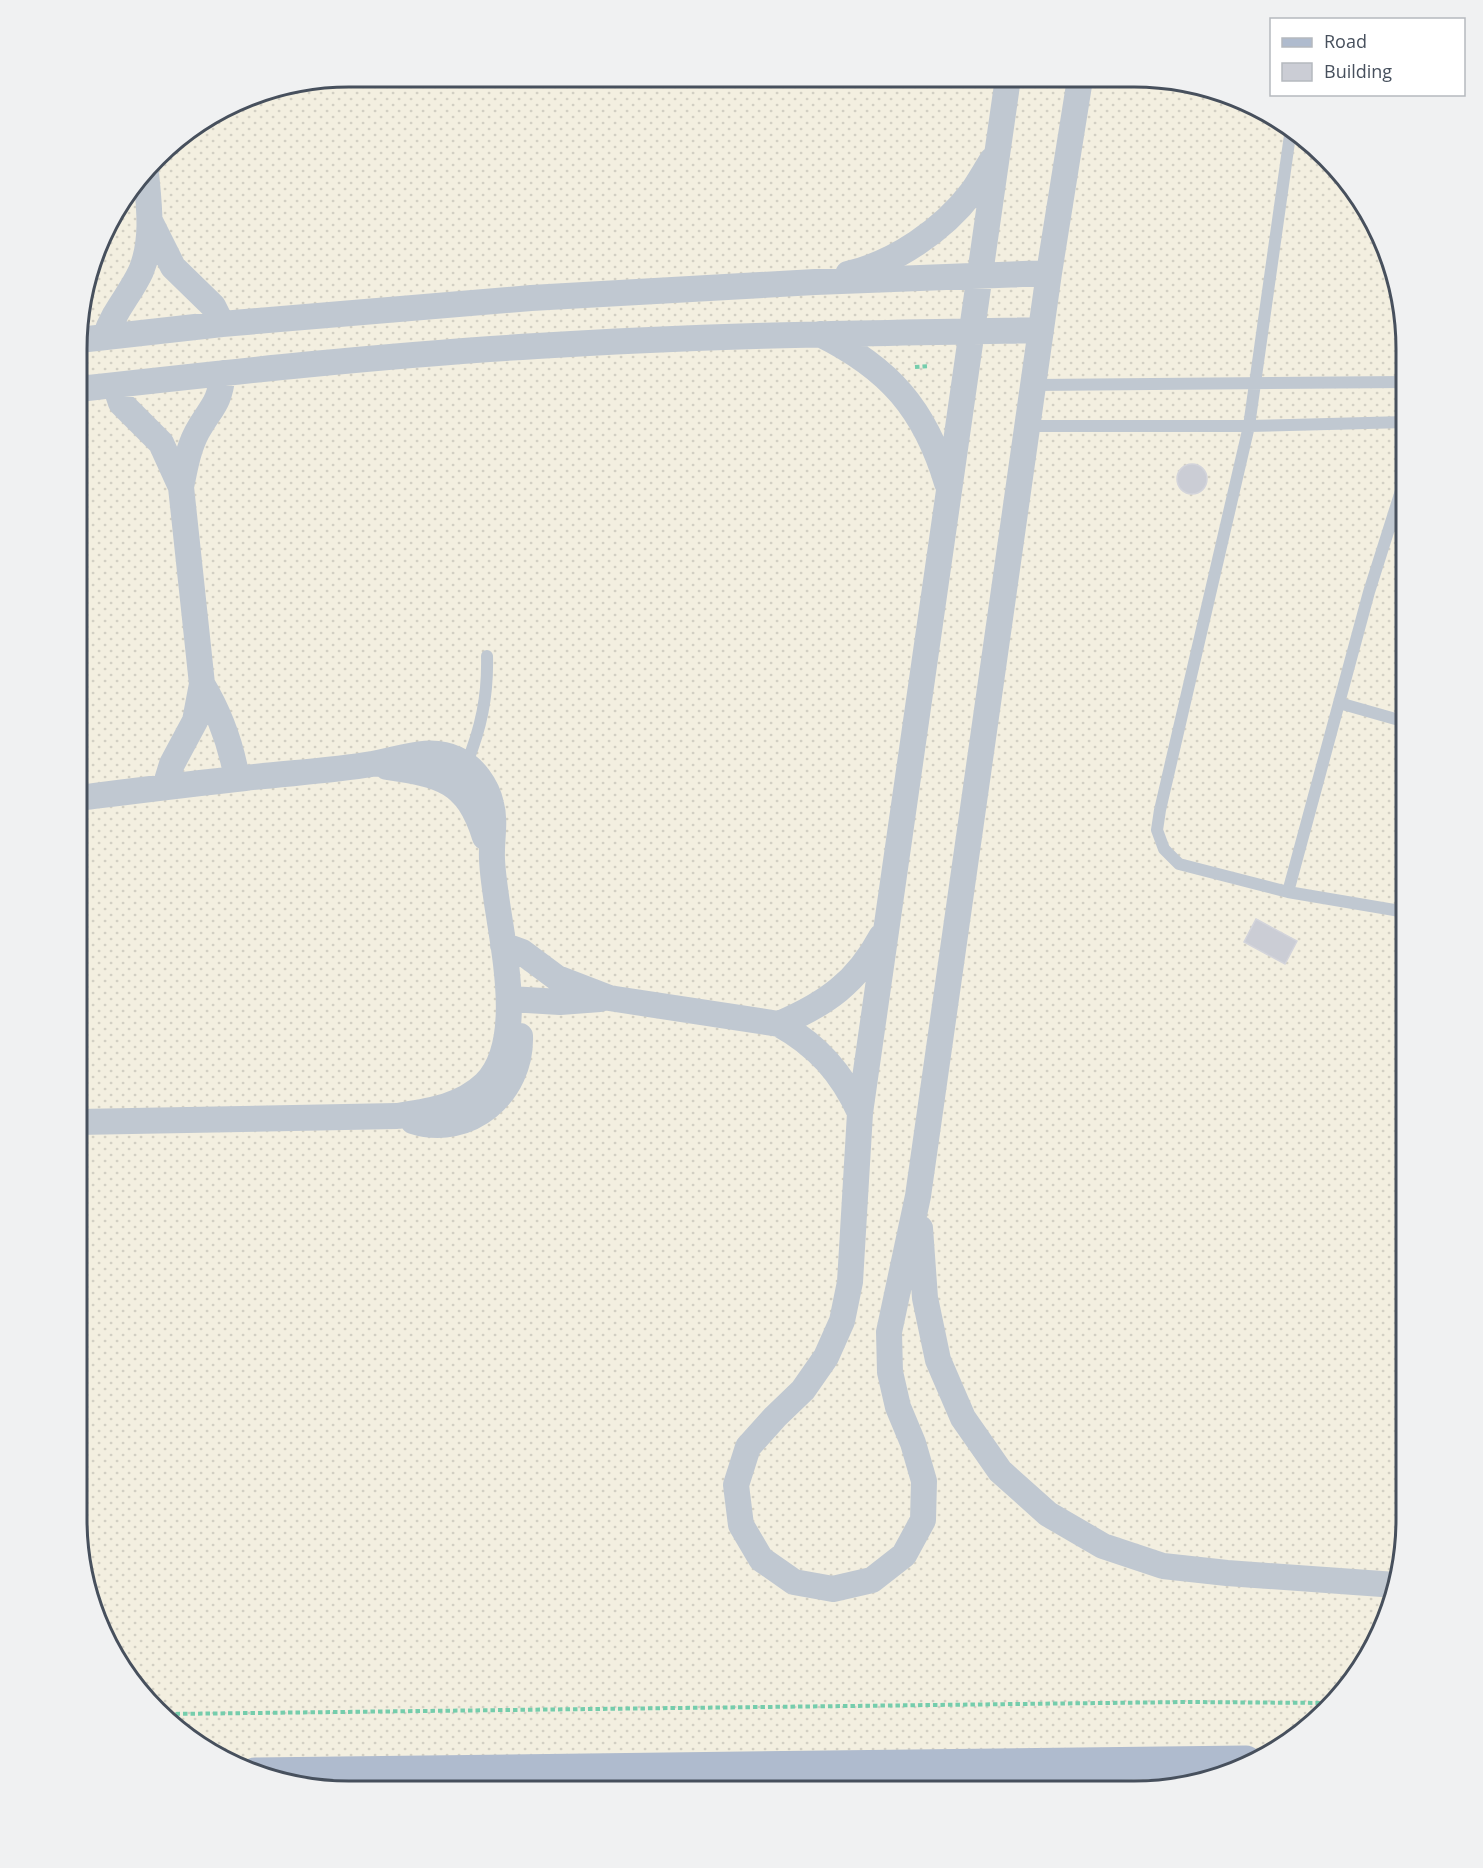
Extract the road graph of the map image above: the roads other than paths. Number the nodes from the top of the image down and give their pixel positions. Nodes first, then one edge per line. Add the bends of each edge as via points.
1 (1007, 87) edge
2 (1079, 87) edge
3 (1290, 138) edge
4 (997, 152) junction
5 (147, 182) edge
6 (150, 220) junction
7 (1049, 273) junction
8 (981, 276) junction
9 (815, 282) junction
10 (222, 324) junction
11 (1041, 330) junction
12 (973, 331) junction
13 (817, 333) junction
14 (105, 337) junction
15 (88, 339) edge
16 (223, 373) junction
17 (1396, 382) edge
18 (1254, 383) junction
19 (115, 385) junction
20 (1033, 386) junction
21 (87, 388) edge
22 (1396, 422) edge
23 (1027, 426) junction
24 (1249, 426) junction
25 (181, 486) junction
26 (949, 490) junction
27 (1396, 507) edge
28 (487, 656) dead end
29 (202, 684) junction
30 (1339, 703) junction
31 (1396, 719) edge
32 (372, 764) junction
33 (466, 765) junction
34 (237, 779) junction
35 (165, 787) junction
36 (87, 797) edge
37 (492, 859) junction
38 (1288, 892) junction
39 (1396, 910) edge
40 (886, 927) junction
41 (503, 945) junction
42 (609, 998) junction
43 (510, 999) junction
44 (779, 1024) junction
45 (860, 1113) junction
46 (87, 1122) edge
47 (918, 1196) junction
48 (1388, 1584) edge
49 (1231, 1762) edge
50 (288, 1774) edge

1 - 4 street
2 - 7 street
3 - 18 lane
4 - 8 street
4 - 9 street via 971,193 938,228 900,253 869,267
5 - 6 street
6 - 10 street via 173,267 213,306
6 - 14 street via 142,268
7 - 8 street
7 - 11 street
8 - 9 street
8 - 12 street
9 - 10 street via 531,298
10 - 14 street
11 - 12 street
11 - 20 street
12 - 13 street
12 - 26 street
13 - 16 street via 537,346
13 - 26 street via 849,348 903,394 924,424
14 - 15 street
16 - 19 street
16 - 25 street via 218,399 192,443
17 - 18 lane
18 - 20 lane
18 - 24 lane
19 - 21 street
19 - 25 street via 126,409 161,443
20 - 23 street
22 - 24 lane
23 - 24 lane
23 - 47 street
24 - 38 lane via 1157,830 1164,849 1179,864
25 - 29 street
26 - 40 street
27 - 30 lane
28 - 33 lane via 484,712
29 - 34 street via 225,729
29 - 35 street via 195,721 172,764
30 - 31 lane
30 - 38 lane
32 - 33 street via 430,753 456,758
32 - 34 street
32 - 37 street via 426,773 464,794 475,808
33 - 37 street via 478,776 491,804
34 - 35 street
35 - 36 street
37 - 41 street
38 - 39 lane
40 - 44 street via 854,977 831,997
40 - 45 street
41 - 42 street via 522,952 557,978
41 - 43 street
42 - 43 street via 560,1002
42 - 44 street
43 - 46 street via 501,1058 486,1083 463,1101 435,1110 397,1116
44 - 45 street via 820,1051 850,1090
45 - 47 street via 850,1282 842,1321 826,1357 803,1390 748,1447 736,1485 741,1525 761,1559 794,1582 833,1589 872,1580 904,1556 923,1520 924,1481 898,1407 890,1372 889,1332
47 - 48 street via 925,1298 938,1360 963,1418 1000,1471 1048,1514 1103,1546 1163,1566
49 - 50 main road

